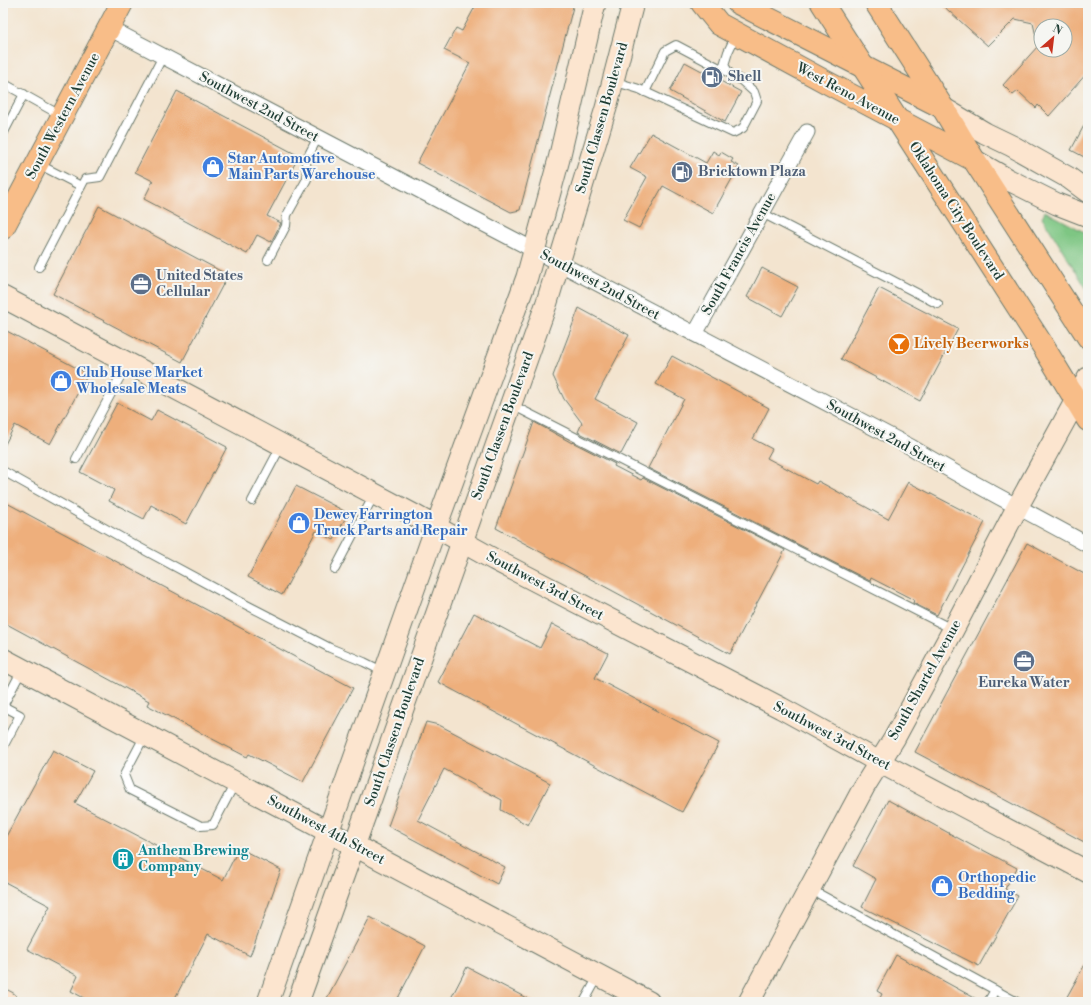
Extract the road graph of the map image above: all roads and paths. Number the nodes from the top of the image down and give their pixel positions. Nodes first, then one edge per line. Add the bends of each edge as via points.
1 (122, 3) edge
2 (595, 3) edge
3 (633, 3) edge
4 (702, 3) edge
5 (738, 3) edge
6 (822, 3) edge
7 (876, 3) edge
8 (109, 28) junction
9 (736, 33) junction
10 (164, 56) junction
11 (864, 67) junction
12 (729, 73) junction
13 (614, 81) junction
14 (3, 83) edge
15 (645, 92) junction
16 (24, 94) junction
17 (943, 108) junction
18 (63, 116) junction
19 (897, 120) junction
20 (807, 132) dead end
21 (3, 134) edge
22 (318, 137) junction
23 (974, 160) junction
24 (38, 163) junction
25 (81, 186) junction
26 (1088, 192) edge
27 (762, 213) junction
28 (1088, 216) edge
29 (3, 228) edge
30 (535, 250) junction
31 (268, 260) dead end
32 (560, 264) junction
33 (39, 267) dead end
34 (3, 297) edge
35 (938, 304) dead end
36 (694, 334) junction
37 (1088, 337) edge
38 (127, 363) junction
39 (1088, 378) edge
40 (1076, 400) junction
41 (511, 404) junction
42 (1088, 420) edge
43 (282, 445) junction
44 (76, 459) dead end
45 (3, 471) edge
46 (375, 494) junction
47 (252, 501) dead end
48 (1018, 506) junction
49 (436, 527) junction
50 (462, 542) junction
51 (1088, 545) edge
52 (335, 569) dead end
53 (953, 630) junction
54 (3, 659) edge
55 (22, 669) junction
56 (386, 672) junction
57 (3, 706) edge
58 (145, 734) junction
59 (3, 747) edge
60 (879, 762) junction
61 (235, 782) junction
62 (329, 832) junction
63 (354, 845) junction
64 (1088, 872) edge
65 (809, 888) junction
66 (599, 975) junction
67 (995, 990) junction
68 (3, 1000) edge
69 (7, 1002) edge
70 (268, 1002) edge
71 (298, 1002) edge
72 (584, 1002) edge
73 (649, 1002) edge
74 (749, 1002) edge
75 (988, 1002) edge
76 (1017, 1002) edge

1 - 8 main road, South Western Avenue
2 - 30 main road, South Classen Boulevard
3 - 13 main road, South Classen Boulevard
4 - 9 main road, West Reno Avenue via 719,24
5 - 11 main road
6 - 11 main road, Oklahoma City Boulevard
7 - 17 main road
8 - 10 street, Southwest 2nd Street
8 - 18 main road, South Western Avenue
9 - 12 lane via 724,65
9 - 19 main road, West Reno Avenue
10 - 22 street, Southwest 2nd Street
10 - 25 lane via 100,177 85,179
11 - 17 main road
11 - 19 main road, Oklahoma City Boulevard
12 - 15 lane via 676,45 665,51
12 - 15 lane via 754,92 757,101 743,128 733,133
13 - 15 lane
13 - 32 main road, South Classen Boulevard
14 - 16 lane
16 - 18 lane
16 - 21 lane
17 - 23 main road
17 - 26 main road via 1069,178
18 - 24 main road, South Western Avenue
19 - 23 main road, West Reno Avenue
19 - 40 main road, Oklahoma City Boulevard
20 - 27 street, South Francis Avenue
22 - 30 street, Southwest 2nd Street
22 - 31 lane via 306,160 307,178
23 - 28 main road, West Reno Avenue via 1057,204
23 - 37 main road
24 - 25 lane
24 - 29 main road, South Western Avenue
25 - 33 lane
27 - 35 lane
27 - 36 street, South Francis Avenue
30 - 32 street, Southwest 2nd Street
30 - 49 main road, South Classen Boulevard
32 - 36 street, Southwest 2nd Street
32 - 41 main road, South Classen Boulevard
34 - 38 main road, Southwest 3rd Street
36 - 48 street, Southwest 2nd Street
38 - 43 main road, Southwest 3rd Street
38 - 44 lane
39 - 40 main road, South Shartel Avenue
40 - 42 main road, Oklahoma City Boulevard
40 - 48 main road, South Shartel Avenue
41 - 50 main road, South Classen Boulevard
41 - 53 lane
43 - 46 main road, Southwest 3rd Street
43 - 47 lane
45 - 56 lane via 235,599 330,648
46 - 49 main road, Southwest 3rd Street
46 - 52 lane
48 - 51 street, Southwest 2nd Street
48 - 53 main road, South Shartel Avenue
49 - 50 main road, Southwest 3rd Street
49 - 56 main road, South Classen Boulevard
50 - 60 main road, Southwest 3rd Street via 781,708
50 - 63 main road, South Classen Boulevard
53 - 60 main road, South Shartel Avenue
54 - 55 main road, Southwest 4th Street
55 - 57 lane
55 - 58 main road, Southwest 4th Street
56 - 62 main road, South Classen Boulevard
57 - 59 lane via 20,715
58 - 61 main road, Southwest 4th Street
58 - 61 lane via 124,775 130,790 201,826 213,825
60 - 64 main road, Southwest 3rd Street
60 - 65 main road, South Shartel Avenue
61 - 62 main road, Southwest 4th Street
62 - 63 main road, Southwest 4th Street
62 - 70 main road, South Classen Boulevard
63 - 66 main road, Southwest 4th Street
63 - 71 main road, South Classen Boulevard
65 - 67 lane
65 - 74 main road, South Shartel Avenue
66 - 72 lane
66 - 73 main road, Southwest 4th Street
67 - 75 lane
67 - 76 lane
68 - 69 main road

